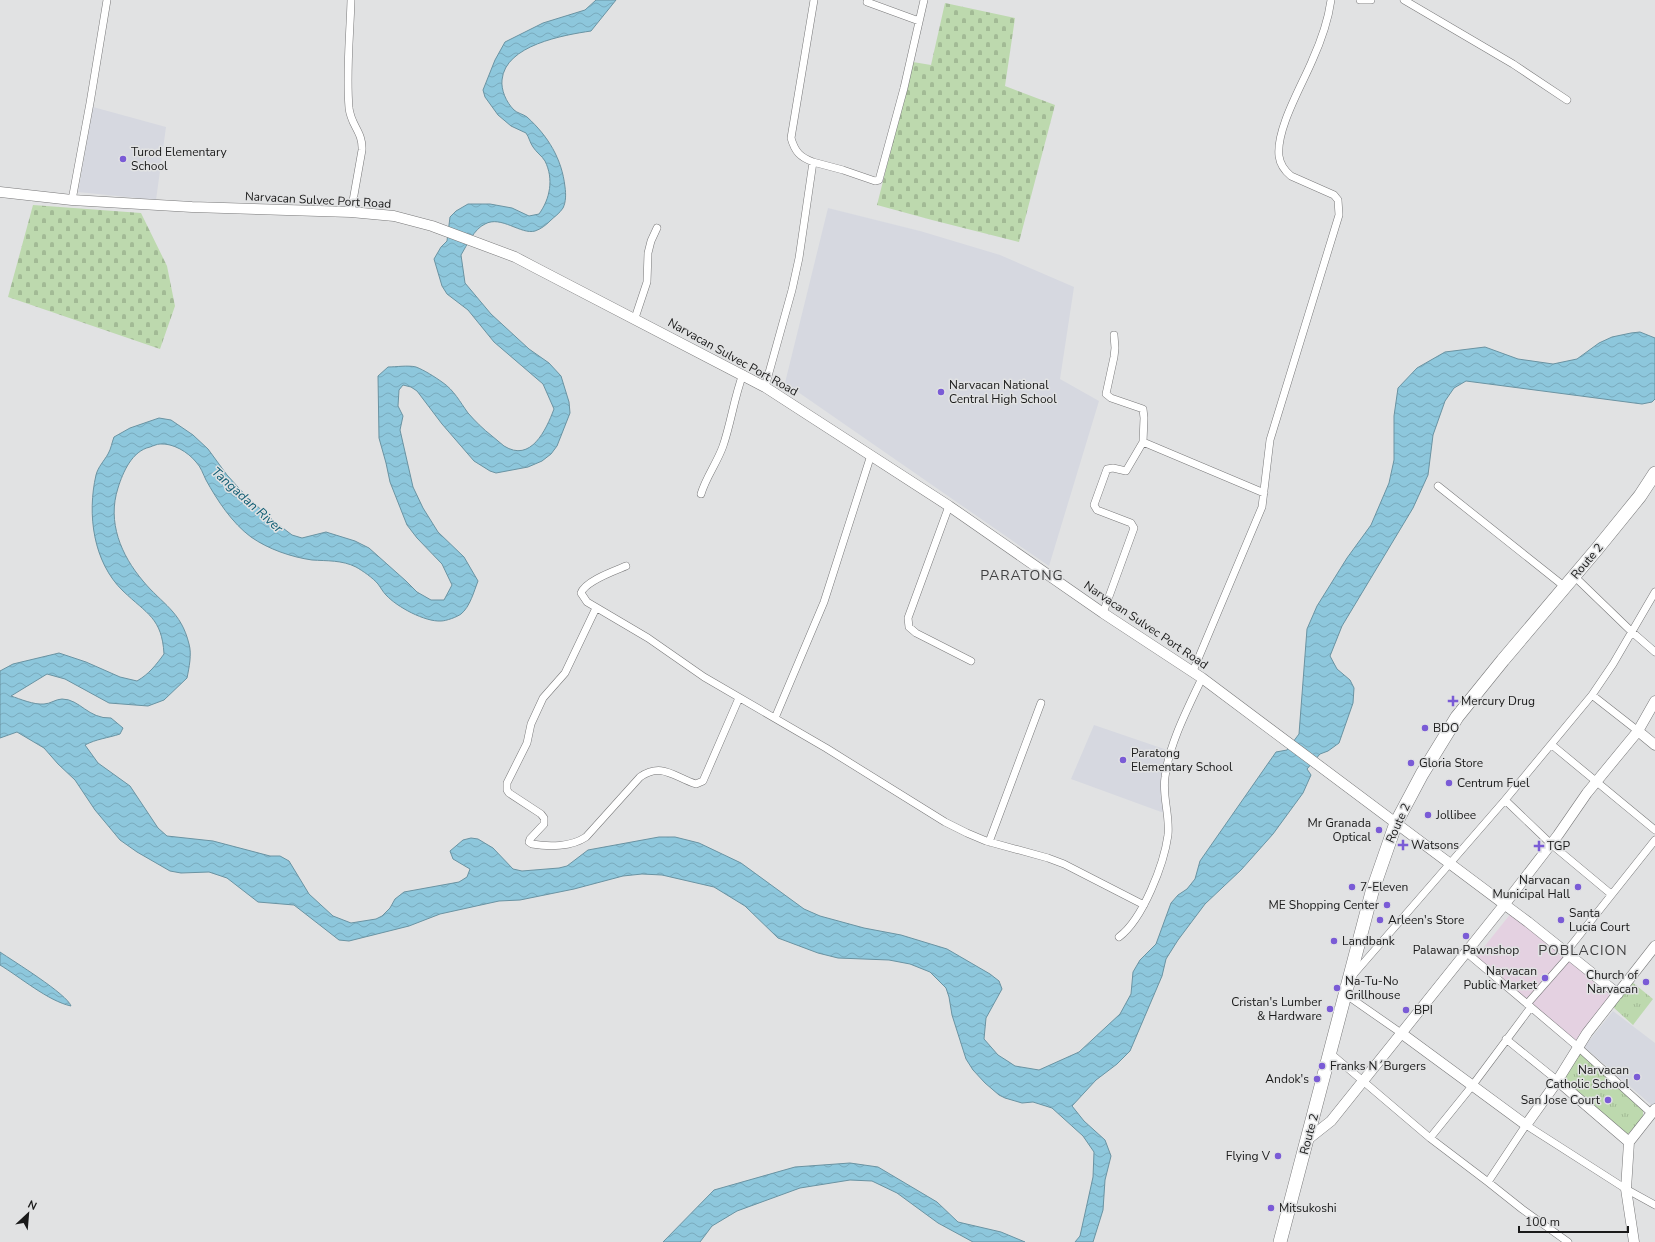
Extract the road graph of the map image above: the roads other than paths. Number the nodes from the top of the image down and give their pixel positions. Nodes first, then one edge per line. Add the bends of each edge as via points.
1 (107, 0) edge
2 (351, 0) edge
3 (814, 0) edge
4 (924, 0) edge
5 (1331, 0) edge
6 (1360, 0) edge
7 (1370, 0) edge
8 (1404, 0) edge
9 (867, 2) dead end
10 (919, 21) junction
11 (1567, 100) dead end
12 (813, 162) junction
13 (0, 192) edge
14 (72, 200) junction
15 (351, 212) junction
16 (657, 228) dead end
17 (635, 318) junction
18 (1114, 335) dead end
19 (743, 374) junction
20 (765, 387) junction
21 (1143, 442) junction
22 (871, 455) junction
23 (1655, 472) edge
24 (1438, 486) dead end
25 (1264, 493) junction
26 (701, 494) dead end
27 (949, 506) junction
28 (626, 566) dead end
29 (1574, 576) junction
30 (1565, 587) junction
31 (1655, 592) edge
32 (596, 608) junction
33 (1103, 613) junction
34 (1632, 632) junction
35 (1655, 652) edge
36 (971, 661) dead end
37 (1192, 671) junction
38 (1202, 678) junction
39 (1592, 695) junction
40 (739, 698) junction
41 (1655, 701) edge
42 (1041, 703) dead end
43 (775, 718) junction
44 (1638, 730) junction
45 (1552, 745) junction
46 (1655, 745) edge
47 (1597, 782) junction
48 (1505, 800) junction
49 (1396, 823) junction
50 (1655, 830) edge
51 (1655, 840) edge
52 (989, 842) junction
53 (1551, 844) junction
54 (1450, 865) junction
55 (1611, 894) junction
56 (1144, 905) junction
57 (1504, 905) junction
58 (1119, 937) dead end
59 (1655, 946) edge
60 (1467, 952) junction
61 (1568, 953) junction
62 (1350, 978) junction
63 (1345, 994) junction
64 (1618, 994) junction
65 (1529, 1005) junction
66 (1401, 1034) junction
67 (1506, 1039) junction
68 (1578, 1047) junction
69 (1330, 1053) junction
70 (1363, 1080) junction
71 (1558, 1081) junction
72 (1472, 1086) junction
73 (1653, 1111) edge
74 (1526, 1125) junction
75 (1430, 1138) junction
76 (1308, 1140) junction
77 (1630, 1142) junction
78 (1488, 1182) junction
79 (1626, 1189) junction
80 (1655, 1205) edge
81 (1280, 1242) edge
82 (1568, 1242) edge
83 (1634, 1242) edge

1 - 14 street
2 - 15 street via 347,70 349,109 362,140
3 - 12 street via 791,138 799,154
4 - 10 street
5 - 25 street via 1320,42 1287,117 1281,136 1279,156 1285,171 1291,176 1334,195 1338,200 1339,215 1273,429
6 - 7 street
8 - 11 street
9 - 10 street
10 - 12 street via 879,180 875,181
12 - 20 street via 797,265
13 - 14 street, Narvacan Sulvec Port Road
14 - 15 street, Narvacan Sulvec Port Road
15 - 17 street, Narvacan Sulvec Port Road via 394,216 414,221 515,257
16 - 17 street via 648,253 647,282
17 - 19 street, Narvacan Sulvec Port Road
18 - 21 street via 1114,357 1106,394 1143,409
19 - 20 street, Narvacan Sulvec Port Road
19 - 26 street via 723,445
20 - 22 street, Narvacan Sulvec Port Road
21 - 25 street
21 - 33 street via 1126,471 1107,469 1094,505 1097,510 1130,523 1134,528
22 - 27 street, Narvacan Sulvec Port Road
22 - 43 street via 824,602
23 - 29 highway, Route 2 via 1640,496
24 - 30 street
25 - 37 street via 1257,521
27 - 33 street, Narvacan Sulvec Port Road
27 - 36 street via 908,618 909,627
28 - 32 street via 602,576 582,590 582,596
29 - 30 highway, Route 2
29 - 34 street
30 - 49 highway, Route 2 via 1457,717
31 - 34 street
32 - 40 street via 648,638
32 - 40 street via 565,673 543,698 527,743 507,783 509,793 544,818 544,824 530,839 529,842 532,844 563,845 580,841 647,772 660,770 696,784 703,781
33 - 37 street, Narvacan Sulvec Port Road
34 - 35 street
34 - 39 street
37 - 38 street, Narvacan Sulvec Port Road
38 - 49 street, Narvacan Sulvec Port Road
38 - 56 street via 1178,731 1168,762 1164,797 1168,835 1159,870
39 - 44 street
39 - 45 street
40 - 43 street
41 - 44 street
42 - 52 street
43 - 52 street via 945,822
44 - 46 street
44 - 47 street
45 - 47 street
45 - 48 street
47 - 50 street
47 - 53 street
48 - 53 street
48 - 54 street
49 - 54 street, Narvacan Sulvec Port Road
49 - 62 highway, Route 2 via 1372,892
51 - 55 street
52 - 56 street via 1064,864
53 - 55 street
53 - 57 street
54 - 57 street, Narvacan Sulvec Port Road
54 - 62 street
55 - 61 street
56 - 58 street via 1132,924
57 - 60 street
57 - 61 street, Narvacan Sulvec Port Road
59 - 64 street
60 - 65 street
60 - 66 street
61 - 64 street, Narvacan Sulvec Port Road
61 - 65 street
62 - 63 highway, Route 2
63 - 66 street
63 - 69 highway, Route 2
64 - 68 street
65 - 67 street
65 - 68 street
66 - 70 street
66 - 72 street
67 - 71 street
67 - 72 street
68 - 71 street
68 - 73 street
69 - 70 street
69 - 76 highway, Route 2
70 - 75 street
70 - 76 street via 1331,1121
71 - 74 street
71 - 77 street
72 - 74 street
72 - 75 street
73 - 77 street
74 - 78 street
74 - 79 street
75 - 78 street
76 - 81 highway, Route 2
77 - 79 street
78 - 82 street
79 - 80 street
79 - 83 street

